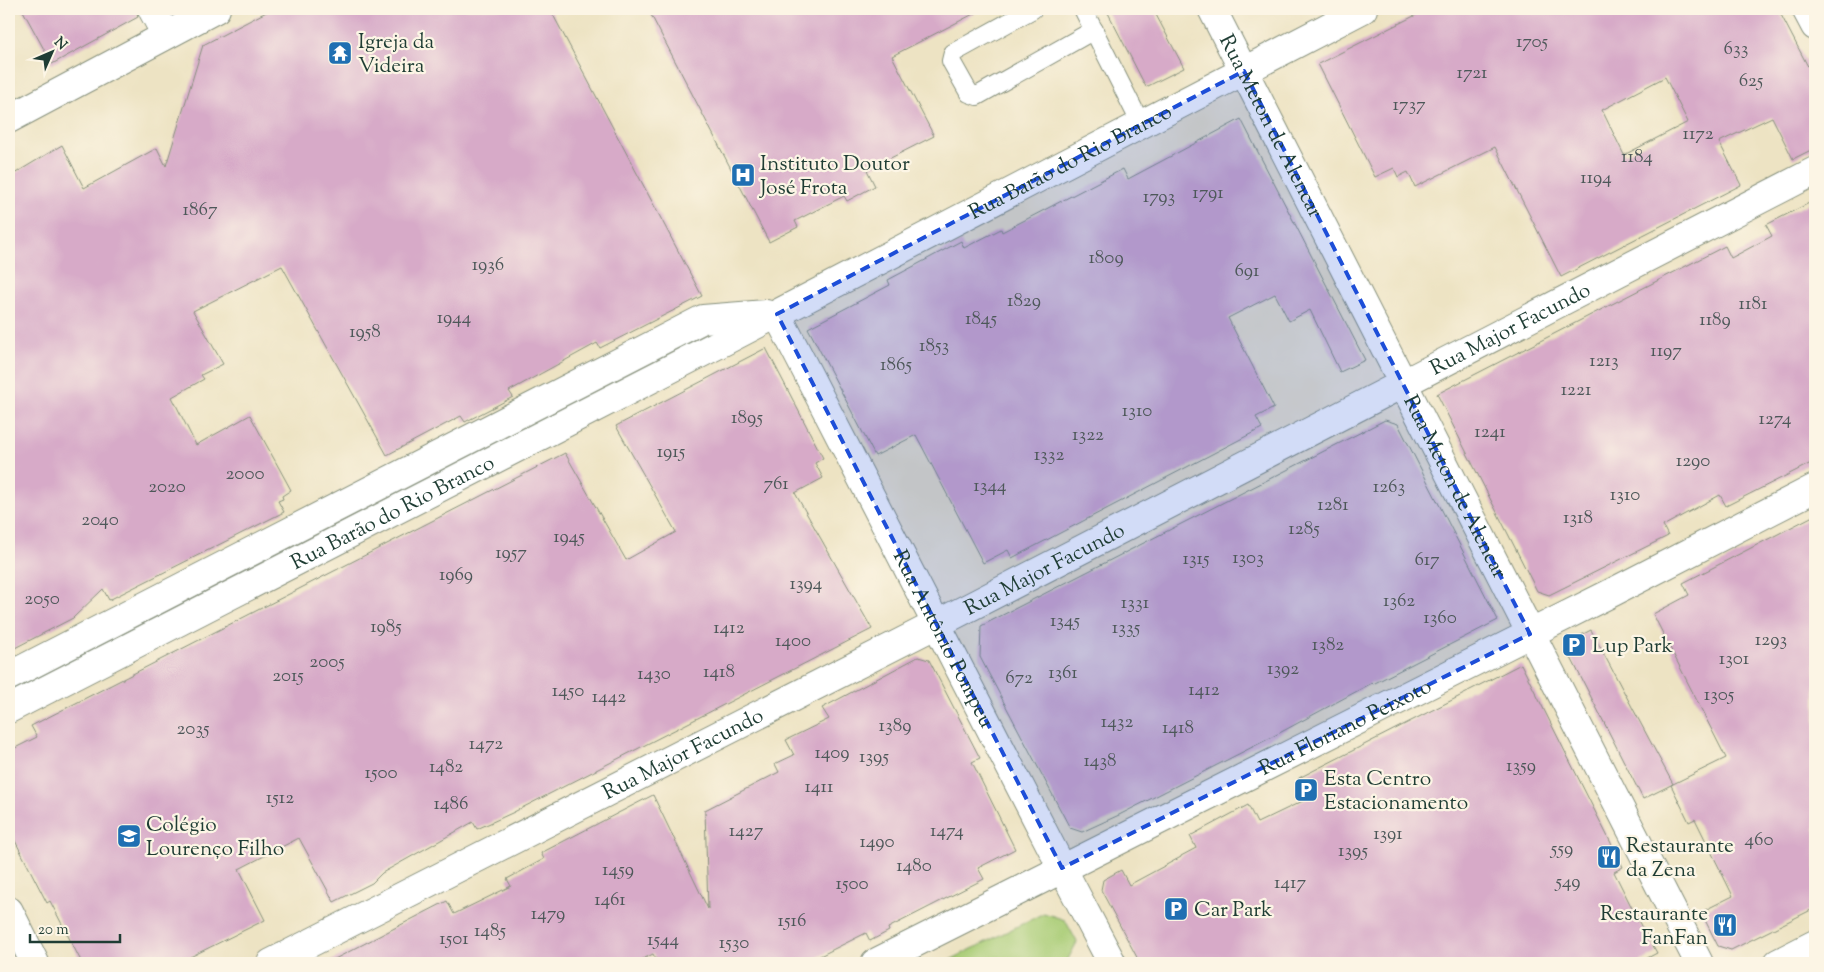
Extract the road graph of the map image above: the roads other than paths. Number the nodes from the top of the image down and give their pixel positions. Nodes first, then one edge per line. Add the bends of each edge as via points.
1 (152, 9) edge
2 (216, 9) edge
3 (1033, 9) edge
4 (1083, 9) edge
5 (1212, 9) edge
6 (1363, 9) edge
7 (1806, 9) edge
8 (1815, 26) edge
9 (1094, 30) junction
10 (166, 35) junction
11 (1244, 71) junction
12 (9, 119) edge
13 (1141, 124) junction
14 (1815, 171) edge
15 (777, 314) junction
16 (1403, 384) junction
17 (1815, 488) edge
18 (938, 624) junction
19 (1530, 634) junction
20 (9, 676) edge
21 (9, 709) edge
22 (1062, 868) junction
23 (9, 911) edge
24 (1815, 944) edge
25 (35, 963) edge
26 (271, 963) edge
27 (875, 963) edge
28 (1112, 963) edge
29 (1700, 963) edge
30 (1778, 963) edge

1 - 10 street
2 - 10 street
3 - 9 lane via 951,56 970,94 976,96
4 - 9 lane
5 - 11 street, Rua Meton de Alencar
6 - 11 street, Rua Barão do Rio Branco
7 - 8 street
9 - 13 lane
10 - 12 street
11 - 13 street, Rua Barão do Rio Branco
11 - 16 street, Rua Meton de Alencar
13 - 15 street, Rua Barão do Rio Branco
14 - 16 street, Rua Major Facundo
15 - 18 street, Rua Antônio Pompeu
15 - 20 street, Rua Barão do Rio Branco via 703,319
15 - 21 street, Rua Barão do Rio Branco
16 - 18 street, Rua Major Facundo
16 - 19 street, Rua Meton de Alencar
17 - 19 street, Rua Floriano Peixoto
18 - 22 street, Rua Antônio Pompeu
18 - 26 street, Rua Major Facundo
19 - 22 street, Rua Floriano Peixoto
19 - 29 street, Rua Meton de Alencar
22 - 27 street, Rua Floriano Peixoto
22 - 28 street, Rua Antônio Pompeu
23 - 25 street
24 - 30 street

